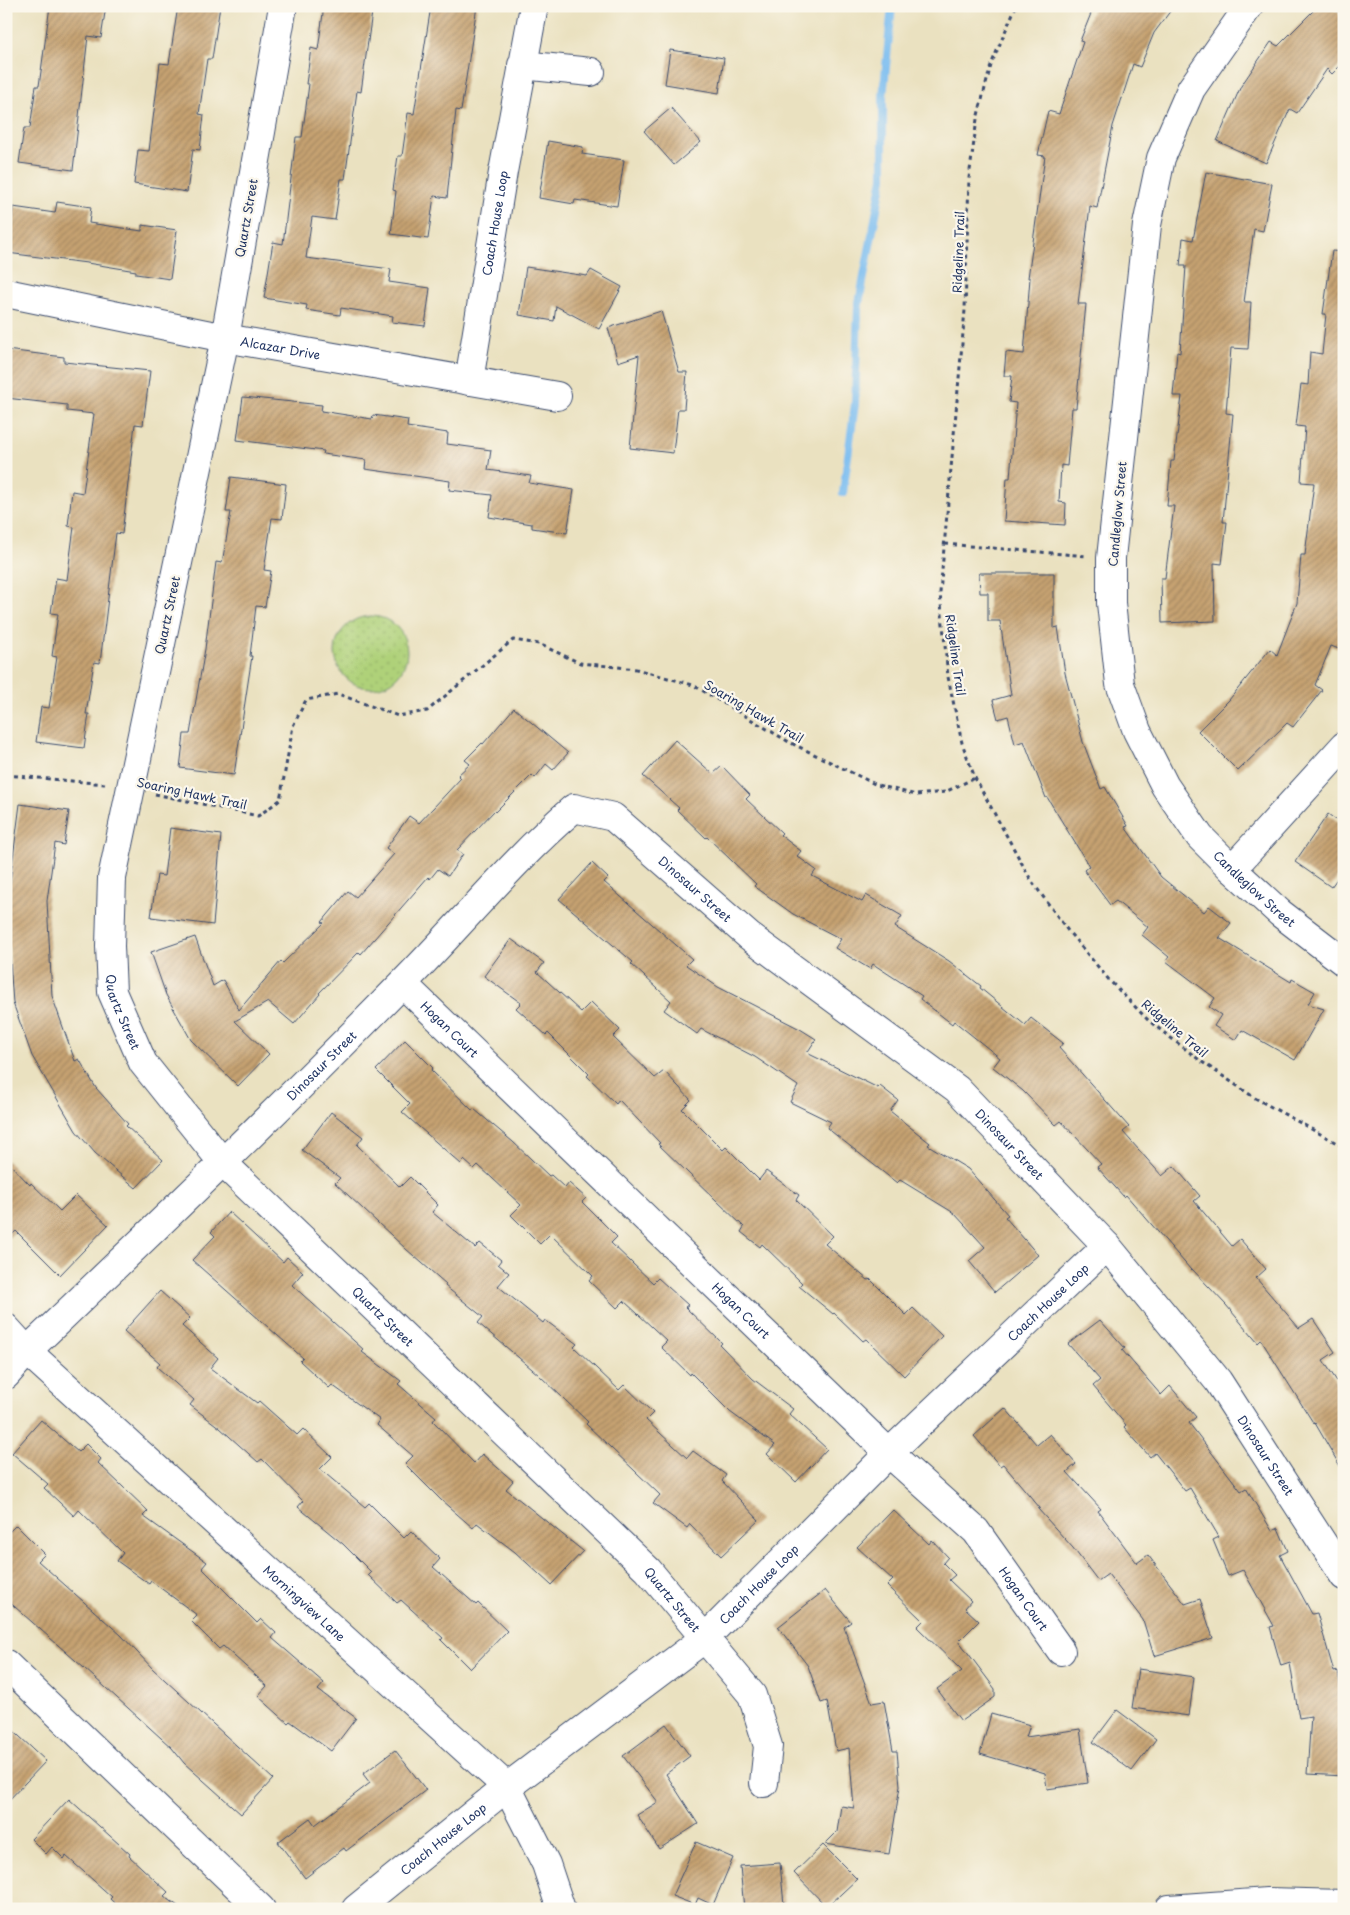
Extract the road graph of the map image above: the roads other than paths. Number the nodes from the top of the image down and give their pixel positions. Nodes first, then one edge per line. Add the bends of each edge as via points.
1 (283, 6) edge
2 (534, 6) edge
3 (1249, 6) edge
4 (522, 65) junction
5 (591, 72) dead end
6 (6, 293) edge
7 (225, 338) junction
8 (468, 381) junction
9 (557, 396) dead end
10 (1344, 746) edge
11 (1232, 869) junction
12 (1344, 962) edge
13 (403, 984) junction
14 (223, 1163) junction
15 (1107, 1246) junction
16 (6, 1328) edge
17 (28, 1351) junction
18 (6, 1375) edge
19 (889, 1453) junction
20 (1344, 1576) edge
21 (705, 1638) junction
22 (1061, 1652) dead end
23 (6, 1664) edge
24 (764, 1783) dead end
25 (506, 1787) junction
26 (1344, 1904) edge
27 (261, 1909) edge
28 (356, 1909) edge
29 (561, 1909) edge
30 (1169, 1909) edge

1 - 7 street, Quartz Street
2 - 4 street, Coach House Loop
3 - 11 street, Candleglow Street via 1191,90 1161,158 1146,225 1111,558 1110,603 1120,684 1137,731 1165,786 1200,837
4 - 5 street
4 - 8 street, Coach House Loop
6 - 7 street, Alcazar Drive
7 - 8 street, Alcazar Drive
7 - 14 street, Quartz Street via 112,878 110,946 112,992 143,1063
8 - 9 street, Alcazar Drive
10 - 11 street
11 - 12 street, Candleglow Street via 1280,913
13 - 14 street, Dinosaur Street
13 - 15 street, Dinosaur Street via 540,837 574,808 613,817 749,936 957,1089
13 - 19 street, Hogan Court
14 - 17 street, Dinosaur Street
14 - 21 street, Quartz Street via 648,1570
15 - 19 street, Coach House Loop
15 - 20 street, Dinosaur Street via 1218,1382
16 - 17 street, Morningview Lane
17 - 18 street, Dinosaur Street
17 - 25 street, Morningview Lane
19 - 21 street, Coach House Loop
19 - 22 street, Hogan Court via 976,1532
21 - 24 street, Quartz Street via 752,1695 768,1746
21 - 25 street, Coach House Loop
23 - 27 street
25 - 28 street, Coach House Loop
25 - 29 street, Morningview Lane via 546,1864
26 - 30 street via 1268,1902

